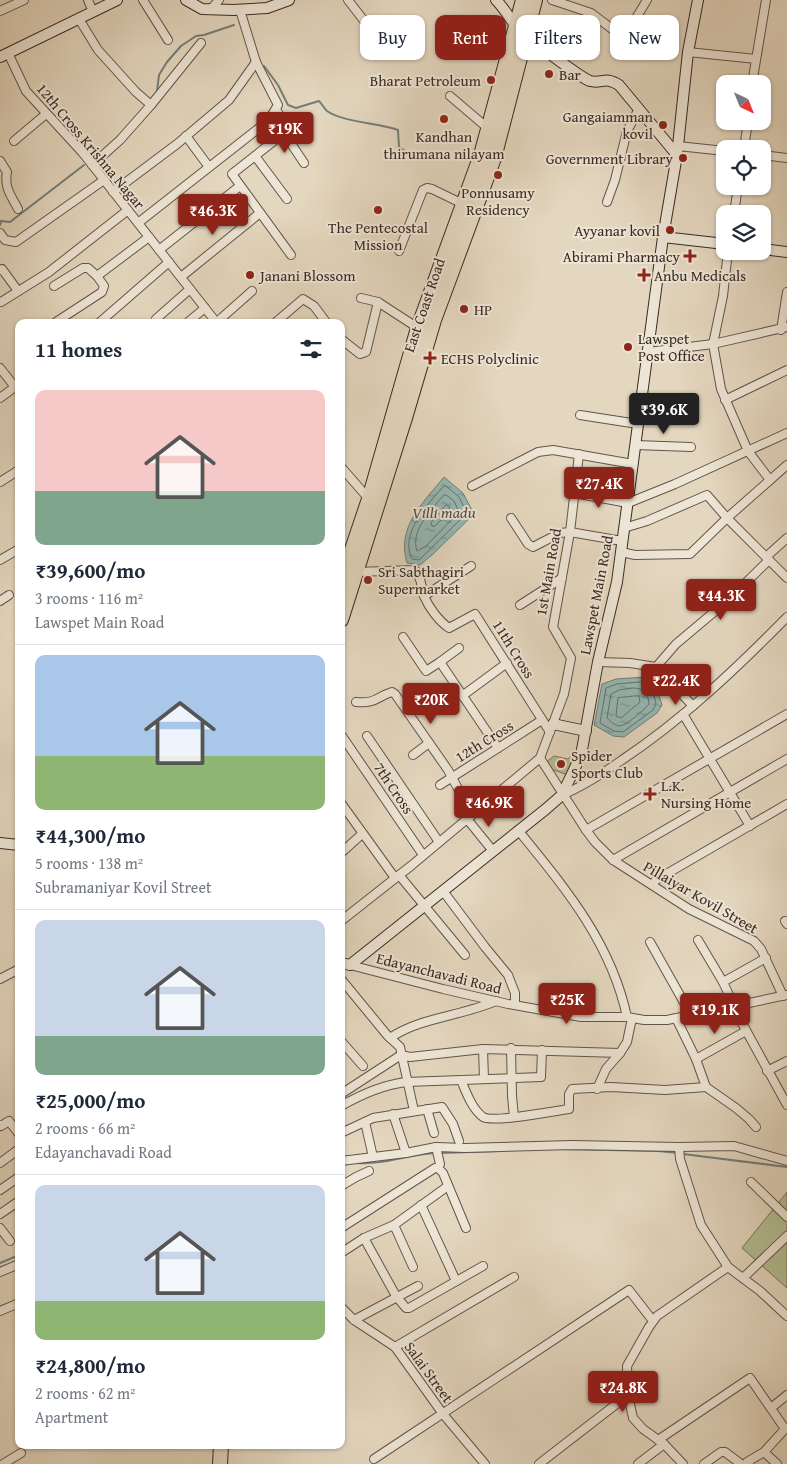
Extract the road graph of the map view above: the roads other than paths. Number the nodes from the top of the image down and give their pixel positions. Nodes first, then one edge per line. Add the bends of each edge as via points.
1 (24, 0) edge
2 (88, 0) edge
3 (117, 0) edge
4 (143, 0) edge
5 (186, 0) edge
6 (219, 0) edge
7 (289, 0) edge
8 (348, 0) edge
9 (496, 0) edge
10 (523, 0) edge
11 (534, 0) edge
12 (552, 0) edge
13 (698, 0) edge
14 (766, 0) edge
15 (644, 1) edge
16 (210, 10) junction
17 (240, 10) junction
18 (0, 11) edge
19 (92, 12) junction
20 (522, 15) edge
21 (527, 15) edge
22 (360, 16) edge
23 (78, 19) junction
24 (516, 24) edge
25 (168, 40) dead end
26 (516, 42) edge
27 (201, 43) dead end
28 (516, 50) edge
29 (688, 52) junction
30 (4, 55) edge
31 (756, 59) junction
32 (560, 60) edge
33 (256, 62) junction
34 (753, 75) edge
35 (450, 96) dead end
36 (151, 105) junction
37 (276, 108) junction
38 (639, 109) junction
39 (46, 114) junction
40 (489, 126) junction
41 (284, 133) junction
42 (186, 136) junction
43 (14, 140) dead end
44 (678, 150) junction
45 (716, 151) edge
46 (255, 156) junction
47 (771, 156) edge
48 (787, 158) edge
49 (0, 161) edge
50 (304, 163) dead end
51 (92, 165) junction
52 (209, 167) junction
53 (104, 180) junction
54 (240, 186) junction
55 (113, 192) junction
56 (287, 199) dead end
57 (607, 202) dead end
58 (463, 204) junction
59 (18, 209) dead end
60 (128, 210) junction
61 (260, 213) junction
62 (138, 223) junction
63 (0, 232) edge
64 (149, 237) junction
65 (663, 237) junction
66 (716, 243) edge
67 (159, 250) junction
68 (771, 250) edge
69 (399, 251) dead end
70 (787, 252) edge
71 (291, 255) dead end
72 (727, 260) edge
73 (169, 262) junction
74 (0, 270) edge
75 (97, 276) junction
76 (181, 277) junction
77 (54, 286) dead end
78 (190, 289) junction
79 (18, 291) junction
80 (252, 291) dead end
81 (787, 292) edge
82 (361, 298) dead end
83 (1, 302) edge
84 (378, 302) junction
85 (205, 308) junction
86 (70, 319) edge
87 (103, 319) edge
88 (156, 319) dead end
89 (192, 319) edge
90 (214, 319) edge
91 (219, 319) edge
92 (280, 319) edge
93 (324, 319) edge
94 (418, 328) junction
95 (784, 328) edge
96 (345, 342) edge
97 (713, 344) junction
98 (648, 352) junction
99 (0, 368) edge
100 (787, 370) edge
101 (15, 383) edge
102 (15, 387) edge
103 (0, 398) edge
104 (725, 400) junction
105 (580, 415) dead end
106 (638, 424) junction
107 (787, 433) edge
108 (635, 444) junction
109 (692, 447) dead end
110 (748, 451) junction
111 (579, 454) junction
112 (633, 464) junction
113 (787, 466) edge
114 (345, 472) edge
115 (15, 473) edge
116 (770, 480) junction
117 (0, 482) edge
118 (472, 486) dead end
119 (574, 493) junction
120 (369, 499) junction
121 (628, 502) junction
122 (511, 518) dead end
123 (727, 518) junction
124 (624, 528) junction
125 (570, 532) junction
126 (787, 538) edge
127 (622, 541) junction
128 (15, 551) edge
129 (621, 552) junction
130 (767, 558) junction
131 (0, 560) edge
132 (471, 566) dead end
133 (348, 568) edge
134 (562, 578) junction
135 (787, 578) edge
136 (345, 590) edge
137 (9, 595) dead end
138 (424, 596) junction
139 (0, 601) edge
140 (520, 605) dead end
141 (787, 617) edge
142 (404, 637) dead end
143 (460, 648) dead end
144 (440, 662) junction
145 (598, 662) junction
146 (507, 663) junction
147 (656, 667) junction
148 (462, 696) junction
149 (356, 702) dead end
150 (693, 706) junction
151 (683, 714) junction
152 (787, 714) edge
153 (542, 720) junction
154 (551, 728) junction
155 (586, 730) junction
156 (367, 736) dead end
157 (345, 740) edge
158 (429, 743) junction
159 (498, 748) junction
160 (413, 755) dead end
161 (540, 758) junction
162 (710, 758) junction
163 (787, 759) edge
164 (452, 777) junction
165 (440, 785) dead end
166 (730, 792) junction
167 (562, 795) junction
168 (787, 804) edge
169 (345, 809) edge
170 (469, 817) junction
171 (750, 826) junction
172 (518, 830) junction
173 (586, 830) junction
174 (362, 834) junction
175 (440, 842) junction
176 (0, 843) edge
177 (15, 845) edge
178 (345, 849) edge
179 (493, 851) junction
180 (423, 855) junction
181 (613, 860) junction
182 (397, 877) junction
183 (652, 885) junction
184 (443, 891) junction
185 (424, 906) junction
186 (345, 915) edge
187 (698, 940) dead end
188 (650, 942) dead end
189 (464, 954) dead end
190 (766, 958) junction
191 (346, 964) edge
192 (15, 971) edge
193 (0, 979) edge
194 (723, 982) junction
195 (345, 984) edge
196 (785, 996) edge
197 (496, 1001) junction
198 (515, 1005) junction
199 (734, 1007) junction
200 (691, 1015) junction
201 (630, 1018) junction
202 (676, 1018) junction
203 (746, 1031) junction
204 (390, 1038) junction
205 (345, 1046) edge
206 (483, 1048) junction
207 (511, 1048) junction
208 (542, 1050) junction
209 (620, 1054) junction
210 (401, 1055) junction
211 (696, 1059) junction
212 (787, 1061) edge
213 (363, 1066) dead end
214 (767, 1071) junction
215 (512, 1078) junction
216 (461, 1080) junction
217 (484, 1080) junction
218 (406, 1082) junction
219 (706, 1088) junction
220 (598, 1089) junction
221 (345, 1091) edge
222 (345, 1104) edge
223 (787, 1105) edge
224 (427, 1109) junction
225 (414, 1111) junction
226 (394, 1114) junction
227 (514, 1117) junction
228 (364, 1122) junction
229 (0, 1126) edge
230 (756, 1127) dead end
231 (15, 1129) edge
232 (345, 1131) edge
233 (434, 1133) dead end
234 (459, 1141) dead end
235 (436, 1147) junction
236 (679, 1147) junction
237 (15, 1152) edge
238 (406, 1153) junction
239 (373, 1157) junction
240 (345, 1160) edge
241 (787, 1161) edge
242 (0, 1162) edge
243 (438, 1168) junction
244 (369, 1171) dead end
245 (15, 1179) edge
246 (752, 1182) dead end
247 (345, 1184) edge
248 (448, 1186) junction
249 (0, 1190) edge
250 (15, 1204) edge
251 (422, 1206) junction
252 (0, 1214) edge
253 (787, 1217) edge
254 (345, 1225) edge
255 (394, 1225) junction
256 (0, 1228) edge
257 (466, 1228) dead end
258 (787, 1236) edge
259 (364, 1238) junction
260 (10, 1241) dead end
261 (345, 1250) edge
262 (15, 1266) edge
263 (413, 1266) dead end
264 (483, 1266) dead end
265 (728, 1267) junction
266 (0, 1272) edge
267 (514, 1277) dead end
268 (743, 1278) junction
269 (456, 1281) junction
270 (418, 1286) dead end
271 (396, 1296) junction
272 (15, 1305) edge
273 (0, 1311) edge
274 (345, 1311) edge
275 (787, 1316) edge
276 (354, 1320) junction
277 (653, 1321) junction
278 (395, 1347) junction
279 (628, 1395) junction
280 (787, 1395) edge
281 (771, 1408) junction
282 (443, 1414) junction
283 (786, 1429) edge
284 (661, 1442) junction
285 (211, 1449) edge
286 (221, 1449) edge
287 (764, 1452) junction
288 (21, 1453) dead end
289 (374, 1459) dead end
290 (3, 1464) edge
291 (211, 1464) edge
292 (220, 1464) edge
293 (485, 1464) edge
294 (539, 1464) edge
295 (638, 1464) edge
296 (682, 1464) edge
297 (704, 1464) edge
298 (745, 1464) edge
299 (777, 1464) edge

1 - 18 street
2 - 19 street
3 - 19 street
4 - 25 street
5 - 16 street
6 - 16 street
7 - 17 street via 267,8
8 - 22 street
9 - 24 street
10 - 20 highway, East Coast Road
11 - 21 highway, East Coast Road
12 - 15 street via 591,13 624,38
13 - 29 street, Lawspet Main Road
14 - 31 street
16 - 17 street
17 - 33 street
19 - 23 street
23 - 30 street
23 - 36 street via 98,50
26 - 40 highway, East Coast Road
27 - 36 street
28 - 133 highway, East Coast Road via 494,158 434,320 405,418
29 - 31 street
29 - 44 street, Lawspet Main Road
30 - 39 street, 12th Cross Krishna Nagar via 26,91
31 - 34 street
32 - 38 street via 590,80 610,80 619,85
33 - 37 street via 278,105
33 - 42 street via 229,100
35 - 40 street
36 - 51 street
37 - 41 street via 284,124
37 - 52 street via 268,121
38 - 44 street
38 - 57 street via 627,131
39 - 43 street
39 - 51 street, 12th Cross Krishna Nagar
40 - 58 highway, East Coast Road
41 - 46 street
41 - 50 street
42 - 52 street
42 - 55 street
44 - 45 street
44 - 65 street, Lawspet Main Road
46 - 54 street via 232,174
46 - 56 street
47 - 48 street
49 - 59 street via 7,172 6,186
51 - 53 street, 12th Cross Krishna Nagar
52 - 62 street
53 - 55 street, 12th Cross Krishna Nagar
53 - 63 street via 16,242 5,240
54 - 61 street
54 - 67 street
55 - 60 street, 12th Cross Krishna Nagar
58 - 69 street via 432,189 423,190
58 - 94 highway, East Coast Road
60 - 62 street, 12th Cross Krishna Nagar
60 - 79 street via 49,272
61 - 71 street
61 - 76 street
62 - 64 street, 12th Cross Krishna Nagar
64 - 67 street, 12th Cross Krishna Nagar
64 - 75 street
65 - 66 street
65 - 98 street, Lawspet Main Road
67 - 73 street, 12th Cross Krishna Nagar
68 - 70 street
72 - 97 street
73 - 76 street, 12th Cross Krishna Nagar
73 - 87 street
74 - 79 street
75 - 77 street via 83,268
75 - 86 street via 104,286 102,292
76 - 78 street, 12th Cross Krishna Nagar
78 - 85 street, 12th Cross Krishna Nagar
78 - 88 street
79 - 83 street
80 - 91 street
81 - 95 street
82 - 84 street
84 - 94 street
84 - 96 street via 366,352 360,354
85 - 89 street
85 - 90 street, 12th Cross Krishna Nagar
92 - 93 street via 303,300 314,306
94 - 120 highway, East Coast Road
95 - 97 street
97 - 98 street
97 - 104 street
98 - 106 street, Lawspet Main Road
99 - 101 street
100 - 104 street
102 - 103 street
104 - 110 street
105 - 106 street
106 - 108 street, Lawspet Main Road
107 - 110 street
108 - 109 street
108 - 112 street, Lawspet Main Road
110 - 116 street
110 - 121 street
111 - 112 street
111 - 118 street via 553,450 538,452
111 - 119 street, 1st Main Road
112 - 121 street, Lawspet Main Road
113 - 116 street
114 - 120 street
115 - 117 street
116 - 123 street
119 - 121 street
119 - 125 street, 1st Main Road
120 - 133 highway, East Coast Road
121 - 124 street, Lawspet Main Road
122 - 125 street via 533,548 556,534
123 - 124 street via 707,495
123 - 129 street via 690,554 635,555
123 - 130 street
124 - 127 street, Lawspet Main Road
125 - 127 street
125 - 134 street, 1st Main Road
126 - 130 street
127 - 129 street, Lawspet Main Road
128 - 131 street
129 - 145 street, Lawspet Main Road
130 - 135 street
130 - 147 street via 726,602 676,644
132 - 138 street
133 - 136 highway, East Coast Road
133 - 138 street, 11th Cross via 415,570
134 - 140 street
134 - 154 street, 1st Main Road via 553,627 571,658 564,694
137 - 139 street
138 - 146 street, 11th Cross via 449,628 475,614
141 - 150 street
142 - 144 street via 426,671
143 - 144 street
144 - 148 street
145 - 147 street
145 - 155 street, Lawspet Main Road
146 - 148 street
146 - 153 street, 11th Cross
147 - 150 street
148 - 159 street
149 - 158 street via 372,702 392,692
150 - 151 street
151 - 162 street
151 - 167 street via 582,788
152 - 162 street
153 - 154 street, 11th Cross
153 - 159 street, 12th Cross
154 - 155 street
154 - 161 street, 1st Main Road
155 - 167 street, Lawspet Main Road via 581,755
156 - 175 street
157 - 180 street, 7th Cross
158 - 160 street
158 - 164 street
159 - 164 street, 12th Cross
161 - 167 street, Pillaiyar Kovil Street
161 - 170 street, 1st Main Road
162 - 166 street
162 - 173 street
163 - 166 street
164 - 165 street, 12th Cross
164 - 170 street
166 - 171 street
166 - 181 street
167 - 172 street, Lawspet Main Road
167 - 173 street, Pillaiyar Kovil Street
168 - 171 street
169 - 174 street
170 - 175 street, 1st Main Road
170 - 179 street
171 - 183 street
172 - 179 street, Lawspet Main Road
172 - 201 street via 576,903 597,936
173 - 181 street, Pillaiyar Kovil Street
174 - 178 street
174 - 182 street
175 - 180 street, 1st Main Road
176 - 177 street
179 - 184 street, Lawspet Main Road
180 - 182 street, 1st Main Road
181 - 183 street, Pillaiyar Kovil Street
182 - 185 street
182 - 186 street, 1st Main Road
183 - 190 street, Pillaiyar Kovil Street via 689,909 754,942
184 - 185 street, Lawspet Main Road
184 - 198 street via 508,975 515,993
185 - 189 street
185 - 191 street, Lawspet Main Road
187 - 194 street
188 - 200 street
190 - 194 street
190 - 196 street, Pillaiyar Kovil Street
191 - 197 street, Edayanchavadi Road
192 - 193 street
194 - 199 street
195 - 204 street
196 - 199 street, Edayanchavadi Road
197 - 198 street, Edayanchavadi Road
197 - 204 street via 412,1027
198 - 201 street, Edayanchavadi Road via 581,1017
199 - 200 street, Edayanchavadi Road
199 - 203 street
200 - 202 street, Edayanchavadi Road
201 - 202 street, Edayanchavadi Road
201 - 209 street via 627,1042
202 - 211 street
203 - 211 street
203 - 214 street
204 - 210 street via 400,1047
205 - 213 street
206 - 207 street
206 - 210 street via 410,1057
206 - 217 street
207 - 208 street
207 - 215 street
208 - 209 street
208 - 215 street via 541,1077
209 - 220 street via 606,1069
210 - 218 street
210 - 221 street
211 - 219 street
212 - 214 street
214 - 223 street
215 - 217 street
215 - 227 street
216 - 217 street
216 - 218 street
216 - 227 street via 481,1115 486,1118
218 - 222 street via 388,1084
218 - 225 street
219 - 220 street via 665,1090 611,1086
219 - 230 street via 736,1108
220 - 227 street via 572,1089 568,1109
224 - 225 street
224 - 233 street
224 - 234 street via 442,1107 454,1124
225 - 226 street
226 - 228 street
226 - 238 street
228 - 232 street
228 - 239 street
229 - 231 street via 9,1121
235 - 236 street
235 - 238 street
235 - 243 street
236 - 241 street via 734,1146
236 - 265 street via 701,1225
237 - 242 street
238 - 239 street
239 - 240 street
243 - 248 street
243 - 254 street
244 - 247 street
245 - 249 street
246 - 253 street
248 - 251 street
248 - 257 street
250 - 252 street
251 - 255 street
251 - 269 street
255 - 259 street
255 - 263 street
256 - 260 street
258 - 268 street
259 - 261 street
259 - 271 street
262 - 266 street
264 - 269 street
265 - 268 street
265 - 277 street
267 - 278 street
268 - 275 street
269 - 271 street via 409,1308
270 - 271 street
271 - 276 street
272 - 273 street
274 - 276 street, Salai Street
276 - 278 street, Salai Street
277 - 279 street via 627,1366
277 - 282 street via 629,1290
278 - 282 street, Salai Street
279 - 284 street via 632,1418
279 - 294 street
280 - 281 street
281 - 283 street
281 - 284 street via 750,1378
282 - 289 street
282 - 293 street, Salai Street
283 - 287 street
284 - 295 street
284 - 296 street
285 - 291 highway
286 - 292 highway
287 - 298 street
287 - 299 street
288 - 290 street
297 - 298 street via 725,1452

